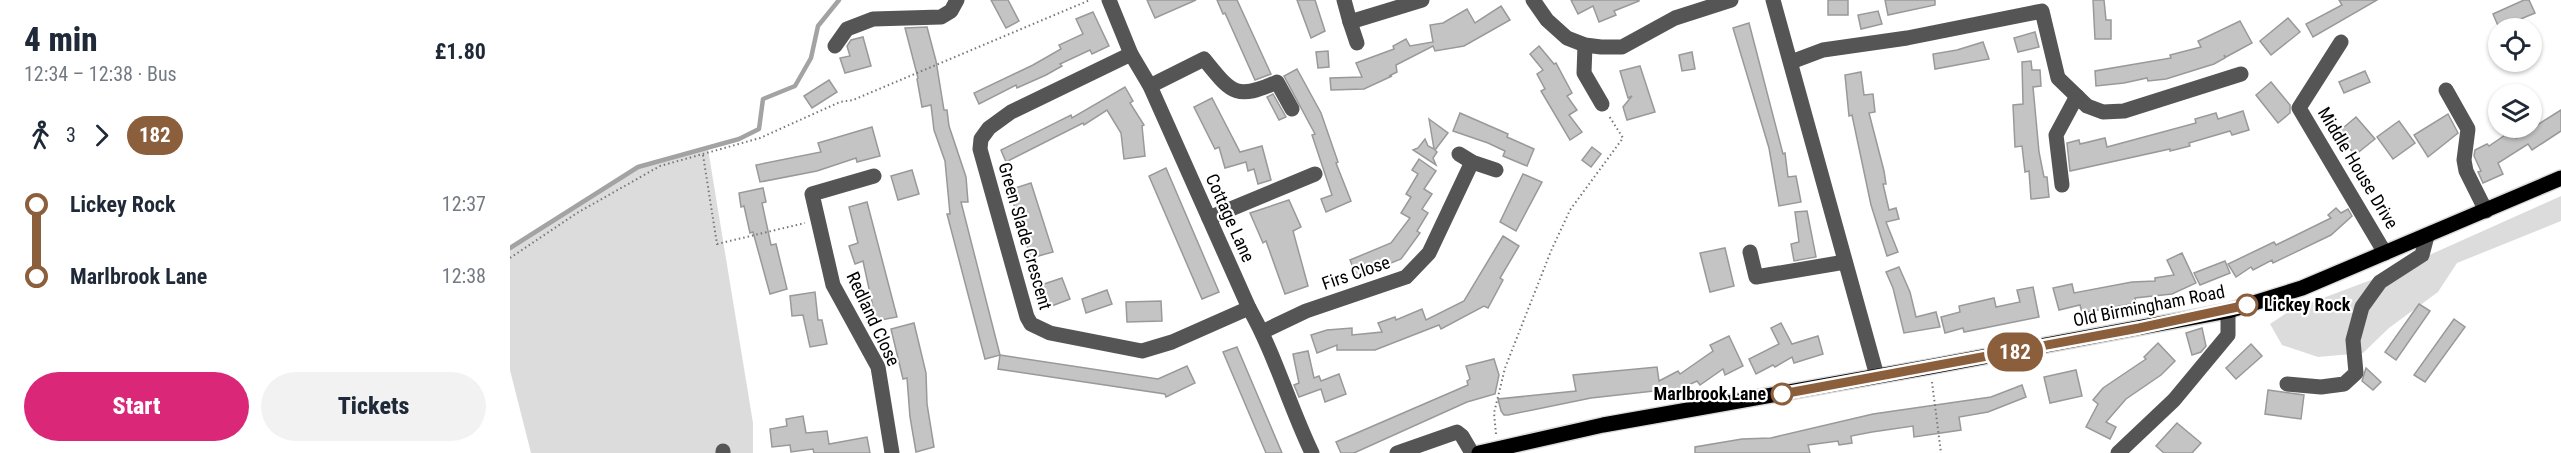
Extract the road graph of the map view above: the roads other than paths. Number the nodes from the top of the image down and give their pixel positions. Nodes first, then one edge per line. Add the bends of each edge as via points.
1 (957, 0) edge
2 (1109, 0) edge
3 (1344, 0) edge
4 (1422, 0) edge
5 (1533, 0) edge
6 (1731, 0) edge
7 (1773, 0) edge
8 (2042, 5) edge
9 (1350, 22) junction
10 (2341, 42) dead end
11 (1357, 43) dead end
12 (1585, 45) junction
13 (835, 46) dead end
14 (1131, 54) junction
15 (1791, 62) junction
16 (2241, 74) dead end
17 (1150, 86) junction
18 (2446, 90) dead end
19 (2077, 96) junction
20 (1602, 104) road end
21 (1292, 109) dead end
22 (1496, 170) dead end
23 (1315, 174) dead end
24 (874, 176) dead end
25 (2561, 178) edge
26 (2062, 185) dead end
27 (2486, 210) junction
28 (1209, 218) junction
29 (2427, 236) junction
30 (1750, 252) dead end
31 (2385, 253) junction
32 (1845, 262) junction
33 (1249, 308) junction
34 (2228, 311) junction
35 (1262, 332) junction
36 (1877, 376) junction
37 (2287, 384) dead end
38 (892, 453) edge
39 (1312, 453) edge
40 (1397, 453) edge
41 (1472, 453) edge
42 (1479, 453) edge
43 (2118, 453) edge

1 - 13 street via 951,11 941,17 873,20 847,28
2 - 14 street, Cottage Lane
3 - 9 street
4 - 9 street
5 - 12 street via 1566,38
6 - 12 street via 1675,18 1622,47
7 - 15 street
8 - 15 street via 1906,38 1823,50
8 - 19 street via 2058,78
9 - 11 street
10 - 31 street, Middle House Drive via 2299,108
12 - 20 street via 1584,73
14 - 17 street, Cottage Lane
14 - 33 street, Green Slade Crescent via 1011,112 981,139 980,149 1027,317 1031,324 1050,333 1142,351
15 - 32 street
16 - 19 street via 2124,111 2103,112 2087,106
17 - 21 street via 1204,59 1235,92 1250,93 1277,82
17 - 28 street, Cottage Lane
18 - 27 street via 2468,129 2466,171
19 - 26 street via 2056,135
22 - 35 street, Firs Close via 1466,158 1451,212 1429,253 1406,277 1306,311
23 - 28 street
24 - 38 street, Redland Close via 812,194 833,285 878,367
25 - 27 main road, Old Birmingham Road
27 - 29 main road, Old Birmingham Road
28 - 33 street, Cottage Lane
29 - 31 main road, Old Birmingham Road
29 - 37 street via 2422,255 2380,282 2362,307 2353,340 2356,373 2344,384
30 - 32 street via 1756,277
31 - 34 main road, Old Birmingham Road via 2302,288
32 - 36 street
33 - 35 street, Cottage Lane
34 - 36 main road, Old Birmingham Road
34 - 43 street via 2228,334 2222,342 2174,400
35 - 39 street, Cottage Lane
36 - 42 main road, Old Birmingham Road via 1603,425
40 - 41 street via 1457,432

